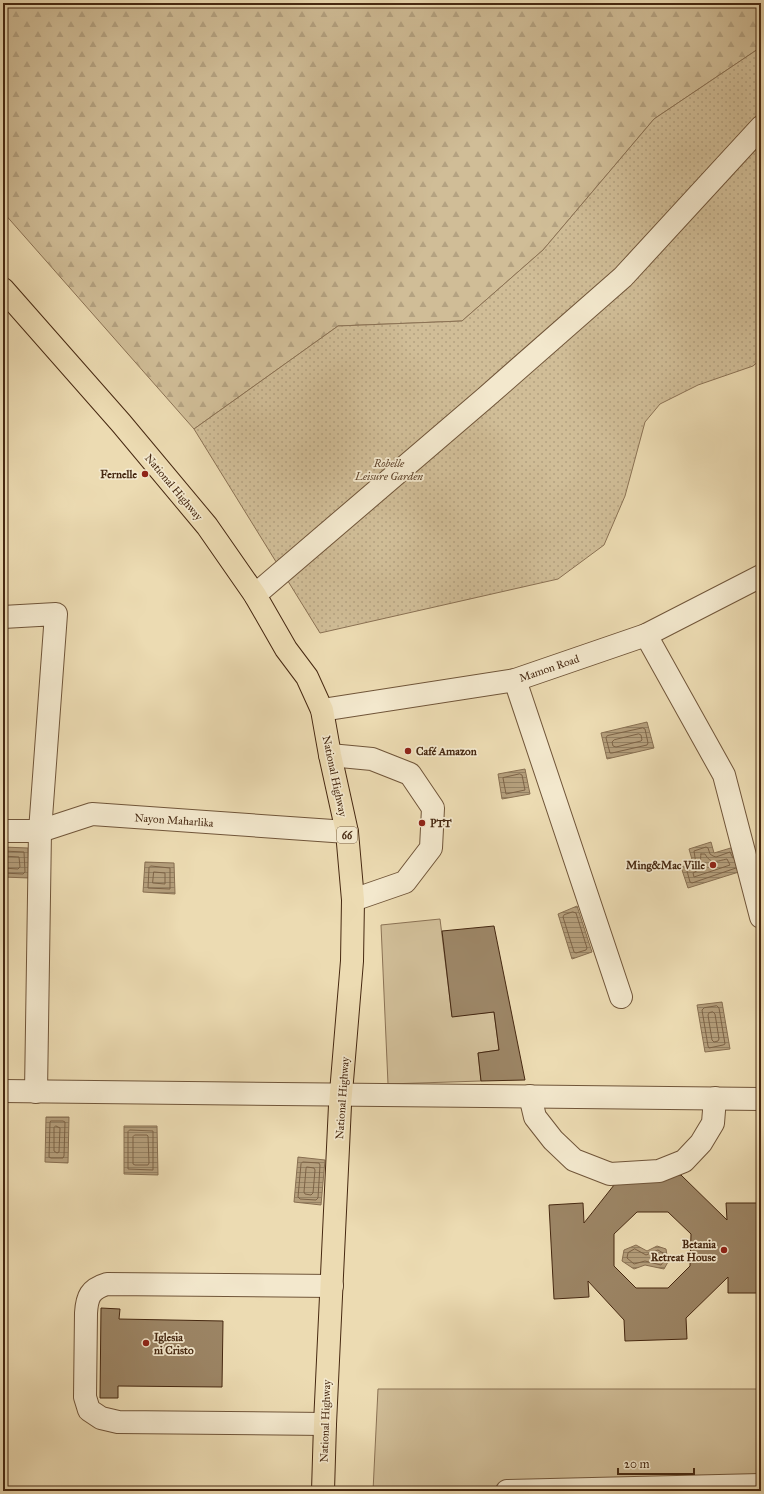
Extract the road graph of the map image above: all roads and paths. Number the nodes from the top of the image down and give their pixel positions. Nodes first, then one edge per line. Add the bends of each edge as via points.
1 (761, 127) edge
2 (3, 289) edge
3 (761, 576) edge
4 (255, 595) junction
5 (3, 617) edge
6 (646, 634) junction
7 (515, 680) junction
8 (322, 710) junction
9 (330, 755) junction
10 (3, 830) edge
11 (40, 831) junction
12 (347, 832) junction
13 (353, 900) junction
14 (761, 917) edge
15 (621, 997) dead end
16 (3, 1091) edge
17 (36, 1092) junction
18 (342, 1094) junction
19 (530, 1096) junction
20 (715, 1098) junction
21 (761, 1098) edge
22 (332, 1286) junction
23 (325, 1424) junction
24 (761, 1485) edge
25 (323, 1491) edge
26 (507, 1491) edge

1 - 4 street via 623,277
2 - 4 main road, National Highway / 66 via 121,423 207,526
3 - 6 street, Mamon Road
4 - 8 main road, National Highway / 66 via 286,649 307,677
5 - 11 street via 56,614
6 - 7 street, Mamon Road
6 - 14 street via 724,775
7 - 8 street, Mamon Road
7 - 15 street
8 - 9 main road, National Highway / 66
9 - 12 main road, National Highway / 66
9 - 13 street via 372,759 410,774 433,808 431,848 405,882
10 - 11 street, Nayon Maharlika
11 - 12 street, Nayon Maharlika via 92,814
11 - 17 street
12 - 13 main road, National Highway / 66
13 - 18 main road, National Highway / 66 via 352,961
16 - 17 street
17 - 18 street
18 - 19 street
18 - 22 main road, National Highway / 66
19 - 20 street
19 - 20 street via 535,1117 553,1140 574,1160 610,1174 659,1171 684,1161 701,1143 713,1123
20 - 21 street
22 - 23 main road, National Highway / 66
22 - 23 street via 107,1284 98,1287 86,1301 85,1397 89,1410 101,1418 118,1422
23 - 25 main road, National Highway / 66
24 - 26 street

